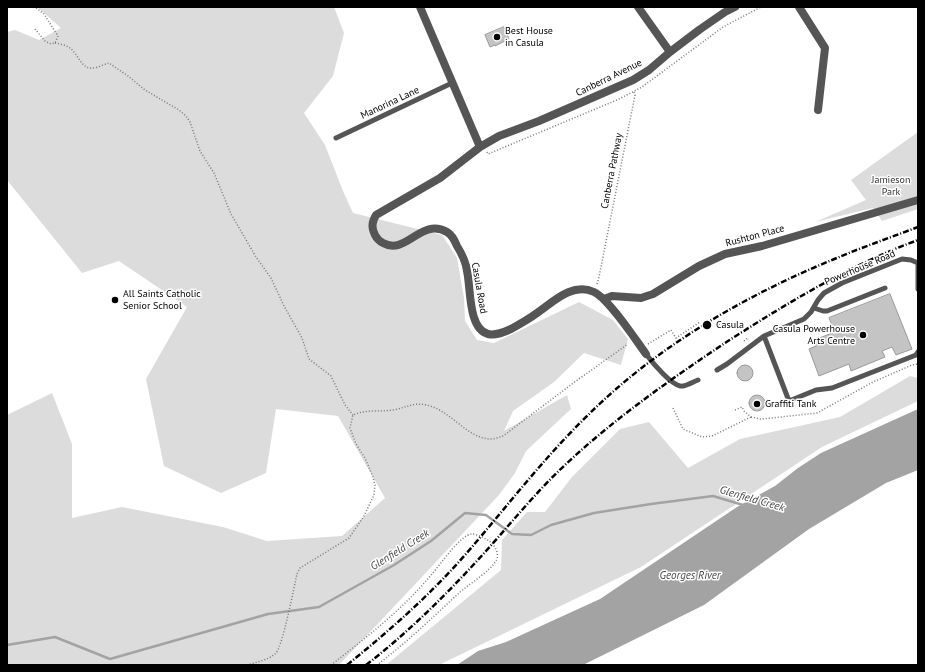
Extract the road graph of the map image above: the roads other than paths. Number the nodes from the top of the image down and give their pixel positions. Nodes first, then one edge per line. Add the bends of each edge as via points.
1 (420, 7) edge
2 (638, 7) edge
3 (735, 7) edge
4 (799, 7) edge
5 (670, 52) junction
6 (452, 83) junction
7 (818, 110) dead end
8 (336, 138) dead end
9 (480, 147) junction
10 (918, 200) edge
11 (918, 263) edge
12 (885, 288) dead end
13 (918, 289) edge
14 (604, 299) junction
15 (814, 308) junction
16 (764, 336) junction
17 (918, 352) edge
18 (646, 354) joint
19 (717, 370) dead end
20 (698, 380) dead end

1 - 6 street
2 - 5 street
3 - 5 street, Canberra Avenue
4 - 7 street via 825,48
5 - 9 street, Canberra Avenue via 633,80 499,136
6 - 8 lane, Manorina Lane
6 - 9 street
9 - 14 street, Casula Road via 440,178 376,215 372,227 376,237 391,246 432,228 439,228 451,234 466,264 474,320 478,327 488,334 501,334 514,328 565,293 583,289 594,292
10 - 14 street, Rushton Place via 762,246 725,254 698,266 653,294 641,298 612,296
11 - 13 lane
11 - 15 lane, Powerhouse Road via 902,259 842,283 820,296
12 - 15 lane via 827,311
14 - 18 street
15 - 16 lane, Powerhouse Road via 804,319
16 - 17 lane via 789,401 816,390 832,388
16 - 19 lane, Powerhouse Road
18 - 20 lane via 674,384 683,386

